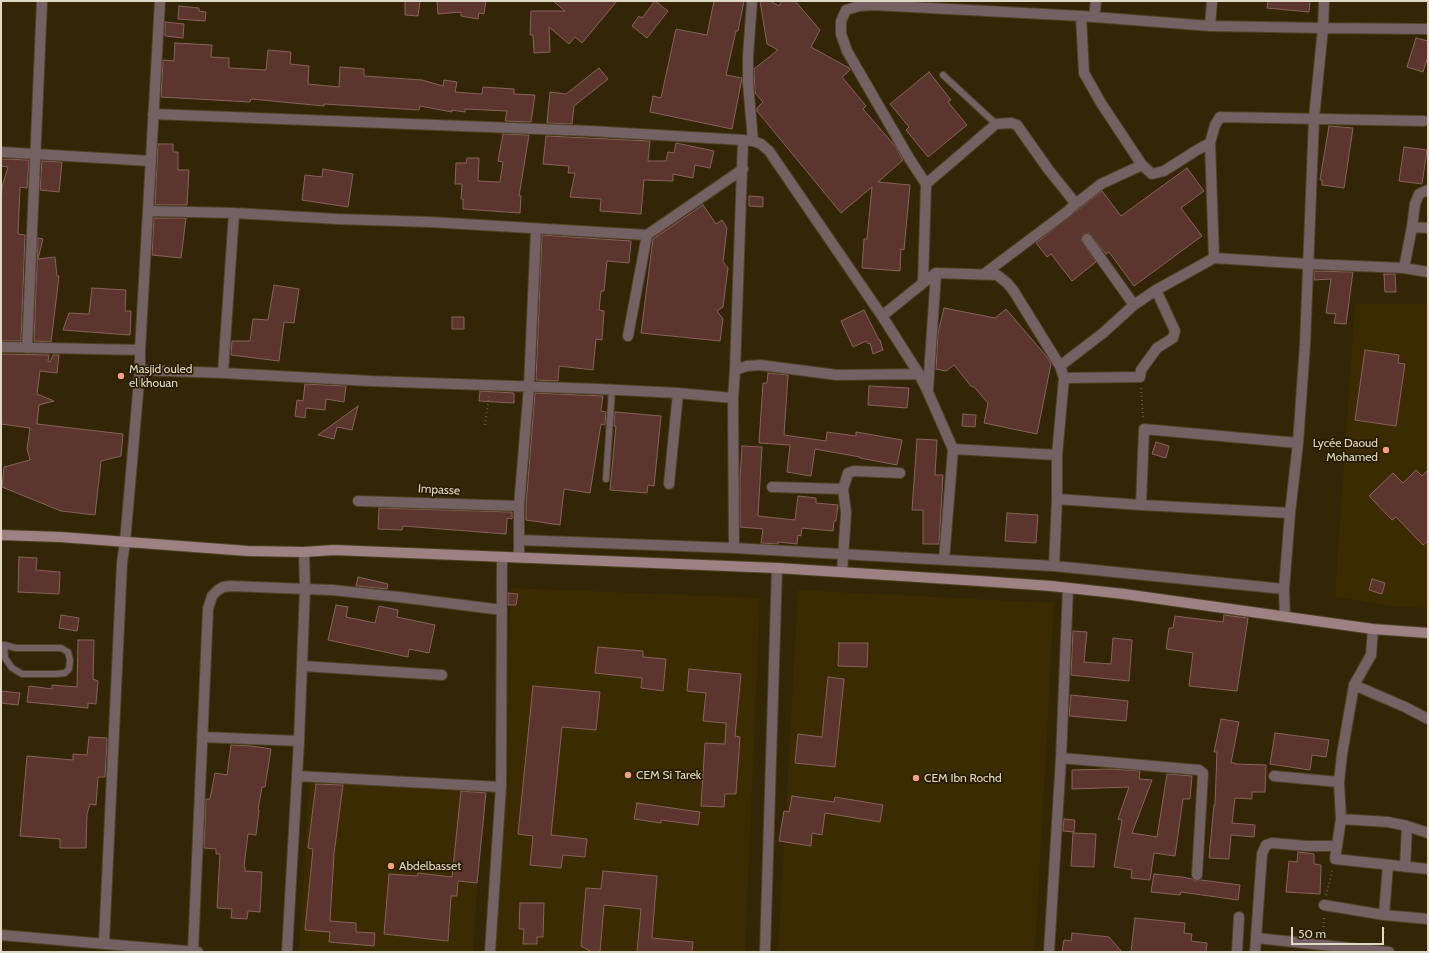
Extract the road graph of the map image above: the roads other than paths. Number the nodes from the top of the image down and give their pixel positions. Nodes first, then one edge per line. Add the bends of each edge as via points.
1 (42, 1) edge
2 (160, 1) edge
3 (752, 1) edge
4 (1096, 1) edge
5 (1212, 1) edge
6 (1324, 1) edge
7 (893, 3) edge
8 (982, 6) edge
9 (1081, 16) junction
10 (1094, 17) junction
11 (1210, 26) junction
12 (1323, 28) junction
13 (1428, 29) edge
14 (943, 74) dead end
15 (153, 114) junction
16 (1314, 118) junction
17 (1424, 121) dead end
18 (996, 124) junction
19 (748, 140) junction
20 (1210, 143) junction
21 (1, 152) edge
22 (34, 154) junction
23 (151, 161) junction
24 (1142, 165) junction
25 (743, 169) junction
26 (926, 184) junction
27 (1428, 190) edge
28 (1073, 206) junction
29 (148, 210) junction
30 (234, 212) junction
31 (1412, 227) junction
32 (536, 228) junction
33 (1428, 228) edge
34 (647, 234) junction
35 (1087, 239) dead end
36 (1214, 258) junction
37 (1308, 264) junction
38 (1404, 268) junction
39 (1428, 272) edge
40 (936, 273) junction
41 (984, 274) junction
42 (923, 283) junction
43 (1156, 290) junction
44 (1134, 306) junction
45 (882, 316) junction
46 (628, 336) dead end
47 (1, 347) edge
48 (27, 348) junction
49 (140, 350) junction
50 (1060, 366) junction
51 (140, 370) junction
52 (735, 370) junction
53 (223, 373) junction
54 (919, 374) junction
55 (1064, 378) junction
56 (528, 387) junction
57 (612, 390) junction
58 (927, 390) junction
59 (678, 393) junction
60 (733, 398) junction
61 (1298, 443) junction
62 (953, 449) junction
63 (1057, 454) junction
64 (900, 473) dead end
65 (606, 479) dead end
66 (669, 484) dead end
67 (772, 487) dead end
68 (843, 489) junction
69 (1057, 499) junction
70 (358, 500) dead end
71 (1141, 505) junction
72 (520, 506) junction
73 (1290, 513) junction
74 (1, 535) edge
75 (518, 540) junction
76 (125, 542) junction
77 (734, 548) junction
78 (304, 552) junction
79 (844, 554) junction
80 (502, 557) junction
81 (519, 558) junction
82 (944, 560) junction
83 (1054, 566) junction
84 (777, 568) junction
85 (842, 572) junction
86 (305, 588) junction
87 (1068, 588) junction
88 (1284, 589) junction
89 (502, 610) junction
90 (1285, 616) junction
91 (1373, 629) junction
92 (1428, 634) edge
93 (3, 645) edge
94 (302, 666) junction
95 (442, 675) dead end
96 (1354, 685) junction
97 (1428, 719) edge
98 (202, 737) junction
99 (299, 740) junction
100 (1061, 758) junction
101 (297, 776) junction
102 (1274, 776) dead end
103 (1339, 782) junction
104 (501, 787) junction
105 (1341, 819) junction
106 (1407, 826) junction
107 (1428, 832) edge
108 (1336, 846) junction
109 (1388, 865) junction
110 (1404, 867) junction
111 (1428, 869) edge
112 (1197, 875) dead end
113 (1324, 905) dead end
114 (1384, 915) junction
115 (1239, 917) dead end
116 (1428, 919) edge
117 (1, 935) edge
118 (1256, 938) junction
119 (104, 943) junction
120 (196, 952) edge
121 (287, 952) edge
122 (490, 952) edge
123 (765, 952) edge
124 (1050, 952) edge
125 (1237, 952) edge
126 (1255, 952) edge
127 (1386, 952) edge

1 - 22 street
2 - 15 street
3 - 19 street via 748,56
4 - 10 street
5 - 11 street
6 - 12 street
7 - 8 street
7 - 26 street via 859,6 846,10 841,34 846,51
8 - 9 street
9 - 10 street
9 - 24 street via 1084,73
10 - 11 street
11 - 12 street
12 - 13 street
12 - 16 street
14 - 18 lane
15 - 19 street via 590,131
15 - 23 street
16 - 17 street
16 - 20 street via 1220,117 1213,129
16 - 37 street
18 - 26 street
18 - 28 street via 1017,125 1072,199
19 - 25 street
19 - 45 street via 761,144 769,151
20 - 24 street via 1164,171 1152,174
20 - 36 street
21 - 22 street
22 - 23 street
22 - 48 street
23 - 29 street
24 - 28 street via 1101,184
25 - 34 street
25 - 52 street
26 - 42 street
27 - 31 street via 1419,194
28 - 41 street
29 - 30 street
29 - 49 street
30 - 32 street
30 - 53 street
31 - 33 street
31 - 38 street
32 - 34 street
32 - 56 street
34 - 46 street
35 - 44 street
36 - 37 street
36 - 43 street
37 - 38 street
37 - 61 street
38 - 39 street
40 - 41 street
40 - 42 street
40 - 58 street
41 - 50 street via 997,275 1007,282
42 - 45 street
43 - 44 street
43 - 55 street via 1175,331 1173,338 1158,348 1149,359 1141,370 1140,377
44 - 50 street
45 - 54 street
47 - 48 street
48 - 49 street
49 - 51 street
50 - 55 street
51 - 53 street
51 - 76 street
52 - 54 street via 760,365 837,375
52 - 60 street
53 - 56 street
54 - 58 street
55 - 63 street
56 - 57 street
56 - 72 street
57 - 59 street
57 - 65 lane
58 - 62 street
59 - 60 street
59 - 66 street
60 - 77 street
61 - 71 street via 1144,429
61 - 73 street
62 - 63 street
62 - 82 street
63 - 69 street
64 - 68 street via 854,471 848,473
67 - 68 street
68 - 79 street via 846,513
69 - 71 street
69 - 83 street
70 - 72 street, Impasse
71 - 73 street
72 - 75 street
73 - 88 street
74 - 76 main road
75 - 77 street
75 - 81 street
76 - 78 main road via 248,551
76 - 119 street
77 - 79 street
78 - 80 main road via 334,550
78 - 86 street
79 - 82 street
79 - 85 street
80 - 81 main road
80 - 89 street
81 - 84 main road
82 - 83 street
83 - 88 street
84 - 85 main road
84 - 123 street
85 - 87 main road
86 - 89 street
86 - 94 street
86 - 98 street via 223,587 212,596 206,635
87 - 90 main road
87 - 100 street
88 - 90 street
89 - 104 street
90 - 91 main road
91 - 92 main road
91 - 96 street via 1371,655
93 - 93 lane via 16,648 61,648 68,652 69,669 65,673 56,674 22,674 12,668 5,658
94 - 95 street
94 - 99 street
96 - 97 street
96 - 103 street
98 - 99 street
98 - 120 street
99 - 101 street
100 - 112 street via 1199,770 1203,773
100 - 124 street
101 - 104 street
101 - 121 street
102 - 103 street
103 - 105 street
104 - 122 street
105 - 106 street
105 - 108 street
106 - 107 street
106 - 110 street
108 - 109 street via 1335,859
108 - 118 street via 1272,843 1266,845 1262,854
109 - 110 street
109 - 114 street
110 - 111 street
113 - 114 street
114 - 116 street
115 - 125 street
117 - 119 street
118 - 126 street
118 - 127 street
119 - 120 street

